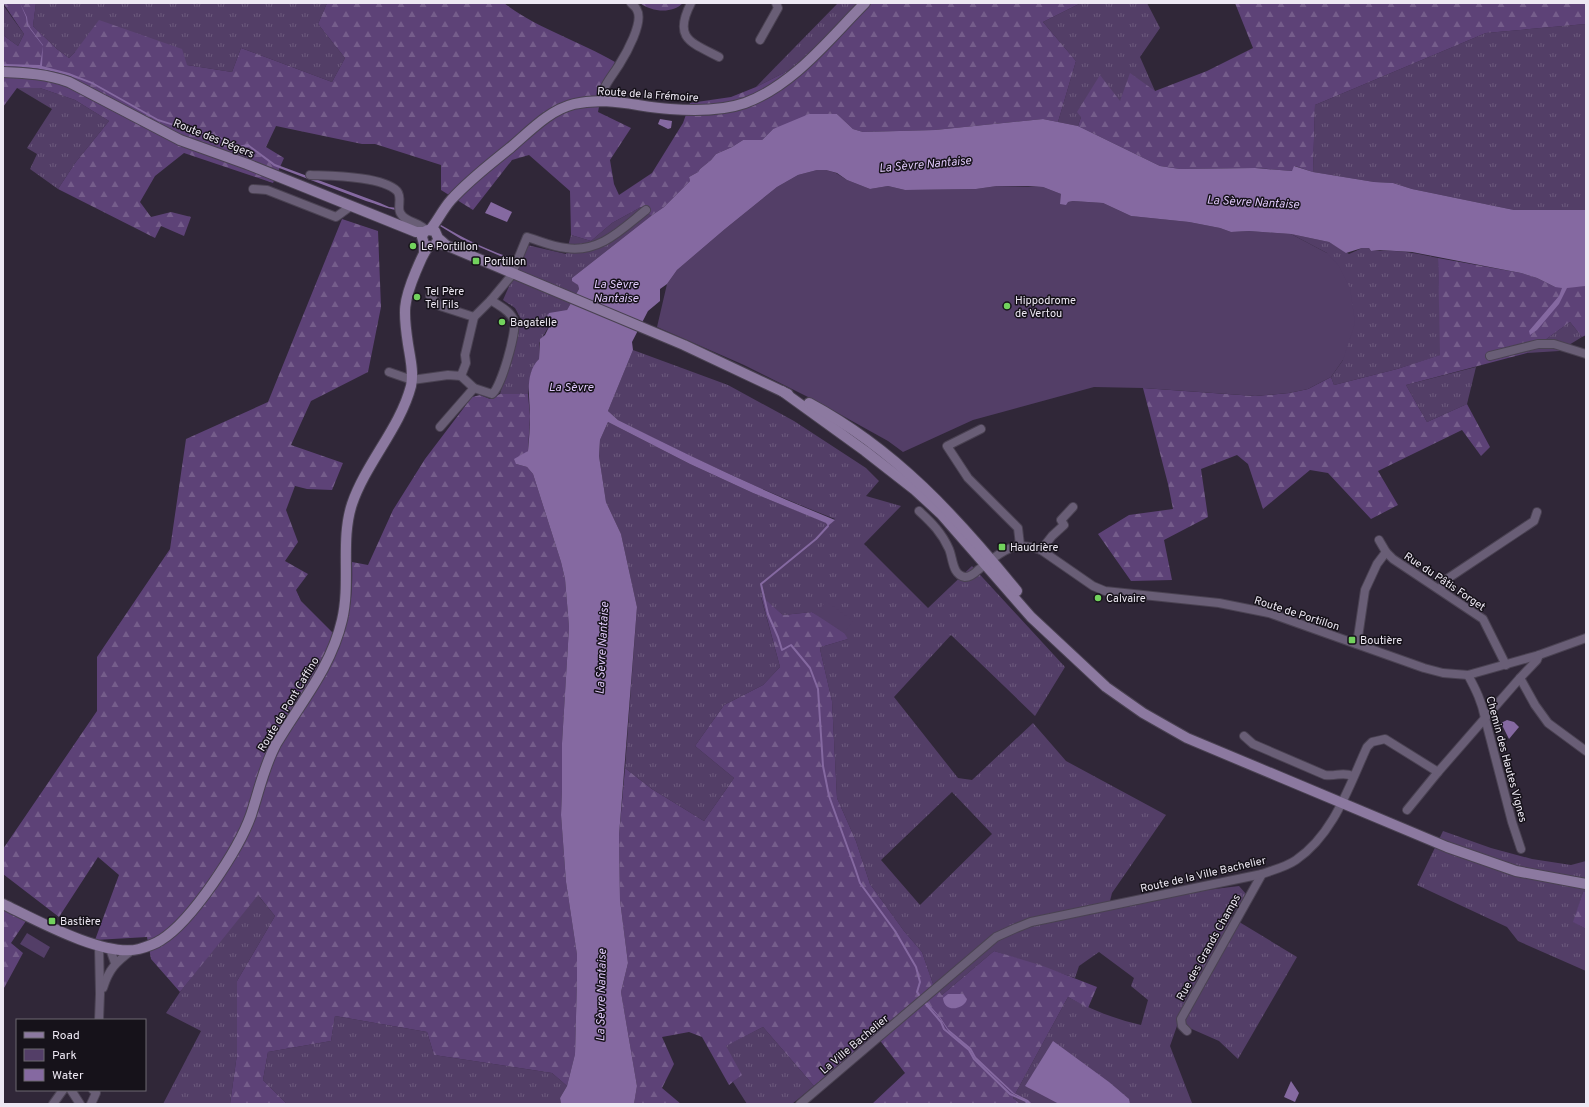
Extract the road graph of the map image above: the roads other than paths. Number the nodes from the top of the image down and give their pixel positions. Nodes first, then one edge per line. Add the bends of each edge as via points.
1 (631, 3) edge
2 (691, 3) edge
3 (776, 3) edge
4 (865, 3) edge
5 (760, 40) dead end
6 (719, 57) dead end
7 (3, 72) edge
8 (601, 101) junction
9 (310, 175) dead end
10 (253, 189) dead end
11 (351, 206) junction
12 (646, 210) dead end
13 (428, 236) junction
14 (512, 273) junction
15 (430, 296) dead end
16 (491, 300) junction
17 (474, 317) junction
18 (1586, 354) edge
19 (1490, 356) dead end
20 (389, 372) dead end
21 (461, 376) junction
22 (412, 380) junction
23 (474, 388) junction
24 (782, 391) junction
25 (440, 427) dead end
26 (981, 429) dead end
27 (1073, 507) dead end
28 (919, 511) dead end
29 (1537, 512) dead end
30 (1379, 540) dead end
31 (1020, 545) junction
32 (1041, 550) junction
33 (1386, 552) junction
34 (989, 562) junction
35 (1440, 589) junction
36 (1586, 638) edge
37 (1357, 644) junction
38 (1540, 655) junction
39 (1506, 665) junction
40 (1468, 675) junction
41 (1520, 678) junction
42 (1485, 718) junction
43 (1244, 736) dead end
44 (1586, 750) edge
45 (1438, 772) junction
46 (1353, 776) junction
47 (1341, 802) junction
48 (1407, 810) dead end
49 (1521, 849) dead end
50 (1262, 874) junction
51 (1586, 884) edge
52 (3, 904) edge
53 (104, 948) junction
54 (131, 951) junction
55 (115, 963) junction
56 (100, 994) junction
57 (922, 1000) joint
58 (99, 1019) edge
59 (1187, 1031) dead end
60 (62, 1091) edge
61 (72, 1091) edge
62 (94, 1091) edge
63 (53, 1104) edge
64 (80, 1104) edge
65 (91, 1104) edge
66 (800, 1104) edge

1 - 8 street via 639,18 637,29 601,96
2 - 6 street via 684,19 686,38
3 - 5 street via 778,8
4 - 8 street, Route de la Frémoire via 789,78 745,103 711,110 690,110
7 - 11 street, Route des Pégers via 35,73 69,82 180,140
8 - 13 street, Route de la Frémoire via 574,104 544,119 466,184 449,202
9 - 13 street via 363,179 381,183 397,191 402,216 424,227
10 - 11 street via 267,190 336,217
11 - 13 street, Route des Pégers
12 - 14 street via 606,242 584,249 566,248 527,237
13 - 14 street, Route des Pégers
13 - 22 street, Route de Pont Caffino via 405,302
14 - 16 street
14 - 24 street, Route des Pégers via 650,330
15 - 17 street via 440,306
16 - 17 street
16 - 23 street via 510,314 514,322 511,343 496,391 488,394
17 - 21 street via 465,355 466,363
18 - 19 street via 1554,344 1538,344
20 - 22 street
21 - 22 street via 448,375
21 - 23 street
22 - 54 street, Route de Pont Caffino via 392,428 352,503 348,520 345,607 331,655 315,685 276,744 261,779 250,816 208,890 186,918 161,940
23 - 25 street
24 - 34 street via 915,490
24 - 34 street via 829,414 872,442 934,496
26 - 31 street via 946,446 968,478 1018,528
27 - 32 street via 1061,520 1064,525
28 - 34 street via 942,535 956,571 961,575 972,575
29 - 35 street via 1534,521 1447,579
30 - 33 street, Rue du Pâtis Forget
31 - 32 street, Route de Portillon
31 - 34 street via 1002,552
32 - 37 street, Route de Portillon via 1093,586 1105,591 1246,607
33 - 35 street, Rue du Pâtis Forget
33 - 37 street via 1377,564 1365,590
34 - 47 street via 1031,616 1112,691 1143,713 1187,738
35 - 39 street, Rue du Pâtis Forget via 1483,619
36 - 38 street, Route de Portillon
37 - 40 street, Route de Portillon via 1424,668
38 - 39 street, Route de Portillon
38 - 41 street
39 - 40 street, Route de Portillon
40 - 42 street, Chemin des Hautes Vignes via 1483,705
41 - 42 street
41 - 44 street via 1535,706 1548,722
42 - 45 street
42 - 49 street, Chemin des Hautes Vignes
43 - 46 street via 1253,744 1325,775 1343,773
45 - 46 street, Route de la Ville Bachelier via 1385,739 1372,742 1367,747
45 - 48 street
46 - 47 street, Route de la Ville Bachelier
47 - 50 street, Route de la Ville Bachelier via 1330,825 1303,854 1296,860
47 - 51 street via 1447,847 1516,871
50 - 57 street, Route de la Ville Bachelier via 1031,922 996,937
50 - 59 street, Rue des Grands Champs via 1181,1019 1182,1026
52 - 53 street, Route de Pont Caffino via 76,938
53 - 54 street, Route de Pont Caffino
53 - 55 street
53 - 56 street
54 - 55 street
55 - 56 street
56 - 58 street
57 - 66 street, La Ville Bachelier
60 - 63 street
61 - 64 street
62 - 65 street via 96,1093

